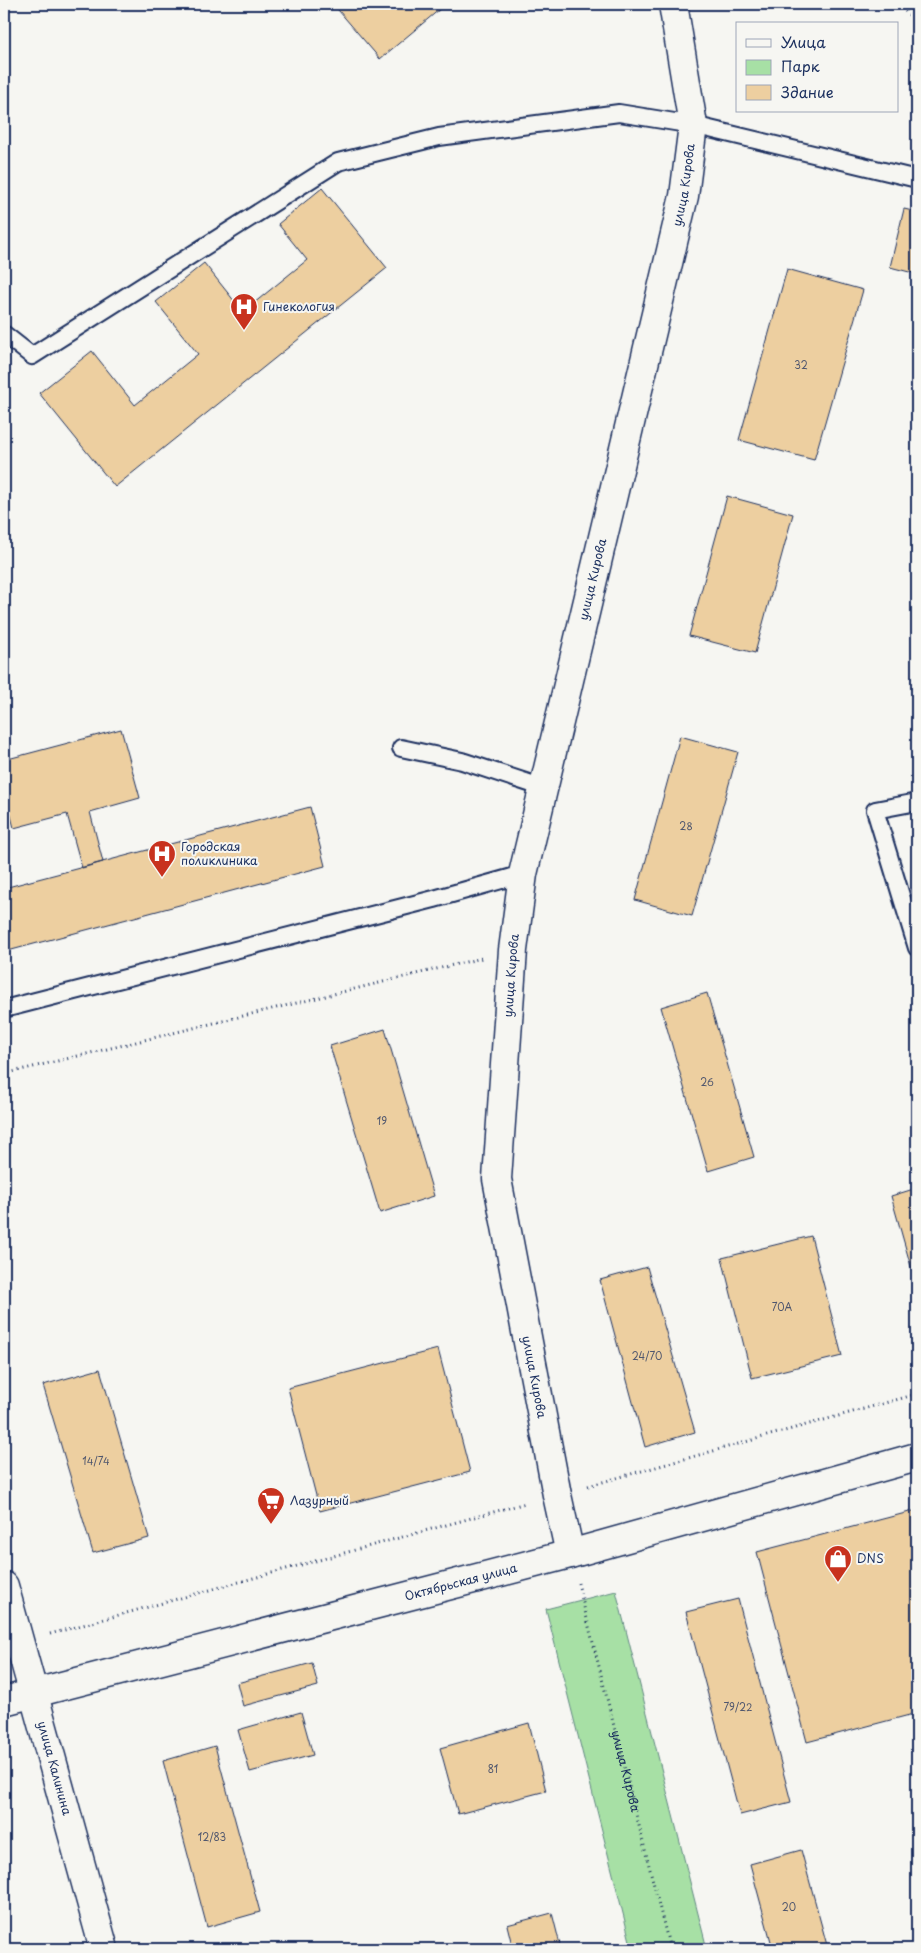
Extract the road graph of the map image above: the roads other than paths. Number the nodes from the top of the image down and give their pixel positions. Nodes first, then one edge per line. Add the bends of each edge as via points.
1 (673, 4) edge
2 (693, 125) junction
3 (917, 178) edge
4 (4, 334) edge
5 (401, 748) dead end
6 (544, 788) junction
7 (917, 802) edge
8 (523, 874) junction
9 (917, 948) edge
10 (4, 1009) edge
11 (917, 1456) edge
12 (570, 1554) junction
13 (4, 1586) edge
14 (33, 1693) junction
15 (4, 1701) edge
16 (104, 1949) edge

1 - 2 main road, улица Кирова
2 - 3 lane
2 - 4 lane via 619,113 439,137 338,162 32,356
2 - 6 main road, улица Кирова via 684,196
5 - 6 lane via 462,761
6 - 8 main road, улица Кирова
7 - 9 lane via 875,810
8 - 10 lane
8 - 12 main road, улица Кирова via 513,950 497,1179
11 - 12 main road, Октябрьская улица
12 - 14 main road, Октябрьская улица
13 - 14 main road, улица Калинина
14 - 15 main road, Октябрьская улица
14 - 16 main road, улица Калинина

